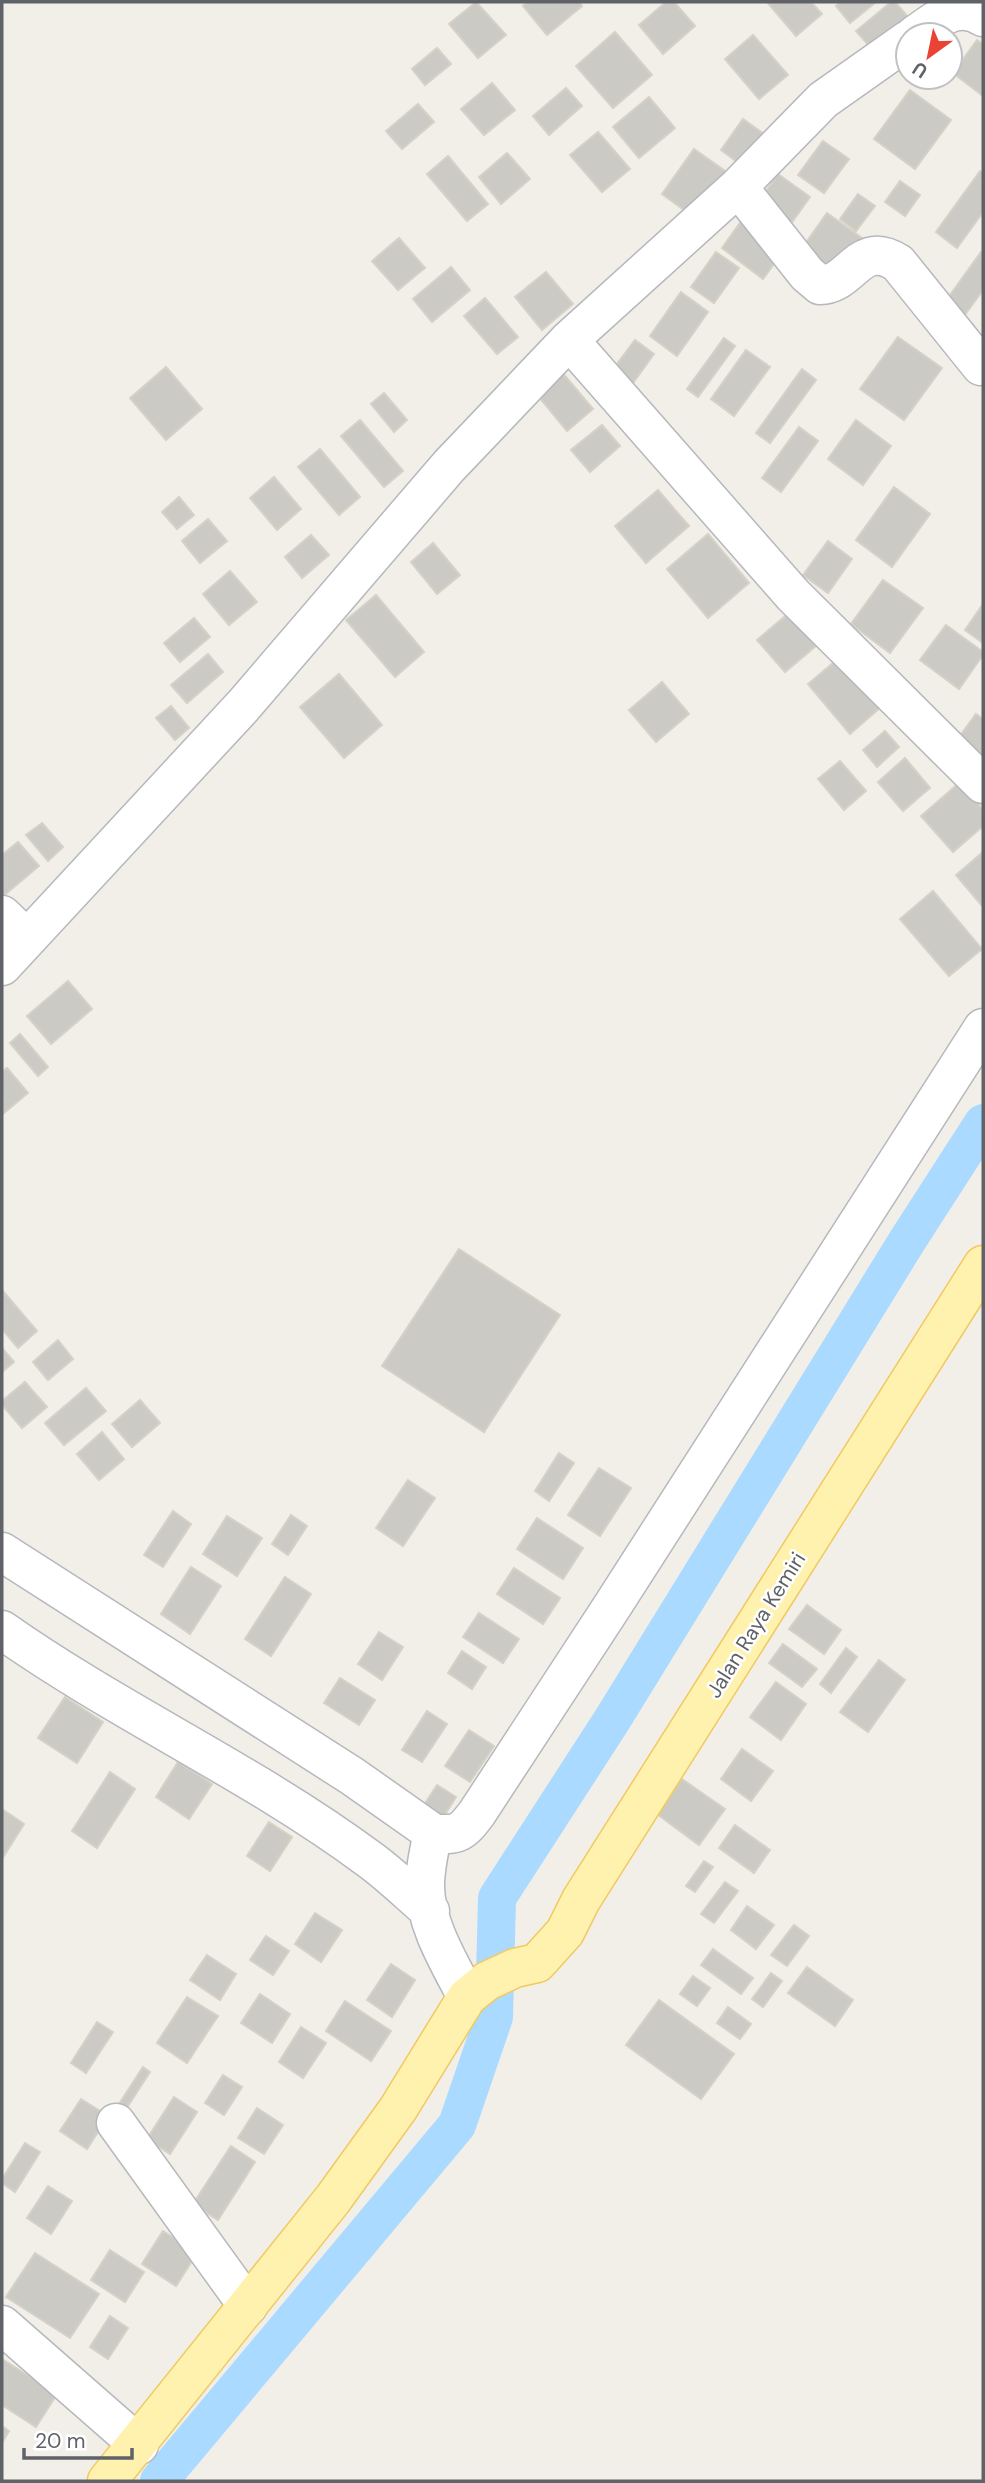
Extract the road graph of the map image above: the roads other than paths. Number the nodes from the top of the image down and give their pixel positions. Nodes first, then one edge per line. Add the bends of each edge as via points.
1 (983, 17) edge
2 (937, 21) edge
3 (894, 50) edge
4 (738, 187) junction
5 (569, 340) junction
6 (981, 366) dead end
7 (983, 784) edge
8 (10, 940) edge
9 (983, 1028) edge
10 (983, 1265) edge
11 (2, 1552) edge
12 (2, 1630) edge
13 (429, 1870) junction
14 (489, 1982) junction
15 (116, 2123) dead end
16 (248, 2306) junction
17 (2, 2325) edge
18 (139, 2445) junction
19 (107, 2481) edge

1 - 2 street via 971,10 955,10
3 - 4 street via 822,100
4 - 5 street
4 - 6 street via 820,285 871,256 898,263
5 - 7 street via 793,595
5 - 8 street via 449,466 243,706
9 - 13 street via 477,1813
10 - 14 main road, Jalan Raya Kemiri via 565,1932 537,1962
11 - 13 street via 340,1768
12 - 13 street via 372,1861
13 - 14 street via 436,1934
14 - 16 main road via 333,2199
15 - 16 street
16 - 18 main road
17 - 18 street
18 - 19 main road

